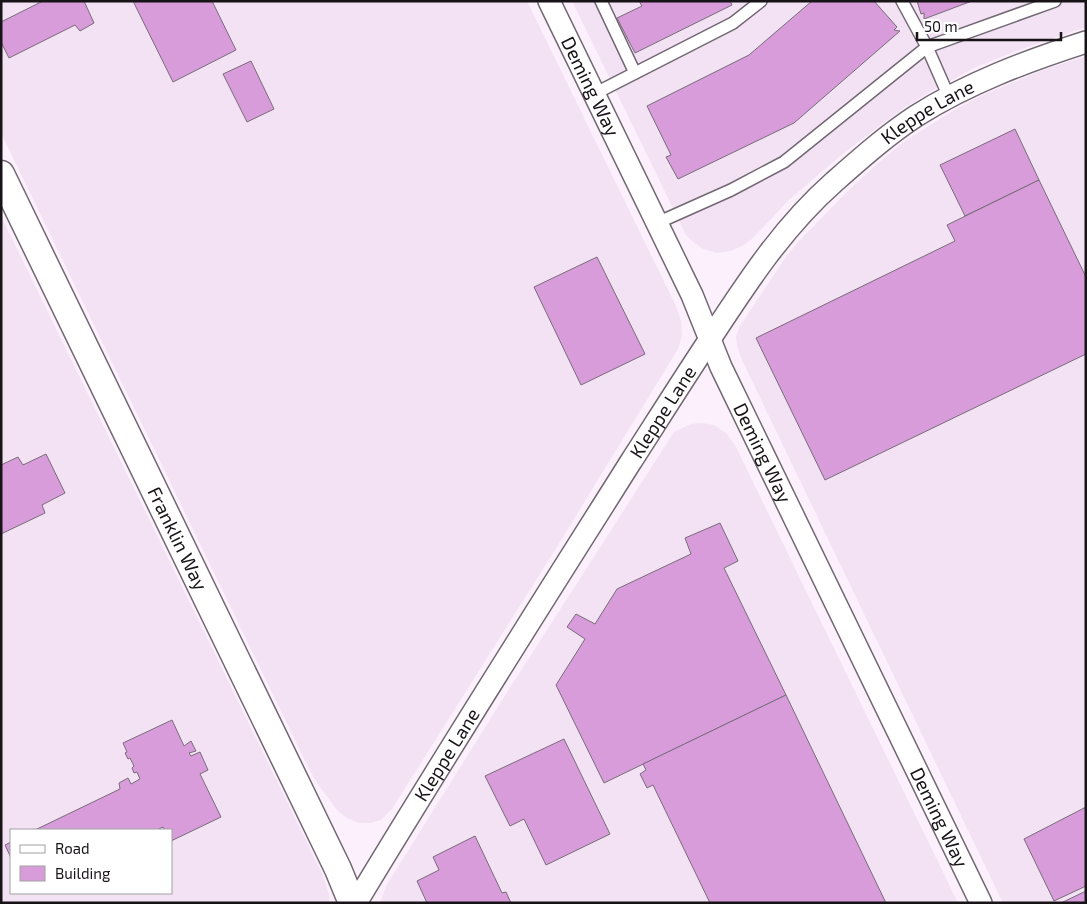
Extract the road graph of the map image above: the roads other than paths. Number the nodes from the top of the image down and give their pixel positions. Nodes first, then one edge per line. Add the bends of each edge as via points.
1 (549, 1) edge
2 (601, 1) edge
3 (761, 1) edge
4 (902, 1) edge
5 (1054, 1) edge
6 (1086, 42) edge
7 (927, 47) junction
8 (635, 73) junction
9 (594, 94) junction
10 (949, 97) junction
11 (1, 174) edge
12 (657, 223) junction
13 (710, 339) junction
14 (352, 903) edge
15 (356, 903) edge
16 (981, 903) edge

1 - 9 street, Deming Way
2 - 8 lane
3 - 8 lane via 733,23
4 - 7 lane
5 - 7 lane
6 - 10 street, Kleppe Lane via 1003,72
7 - 10 lane
7 - 12 lane via 784,162
8 - 9 lane
9 - 12 street, Deming Way
10 - 13 street, Kleppe Lane via 914,117 874,147 799,216 766,256
11 - 14 street, Franklin Way
12 - 13 street, Deming Way
13 - 15 street, Kleppe Lane via 530,621
13 - 16 street, Deming Way via 725,376

